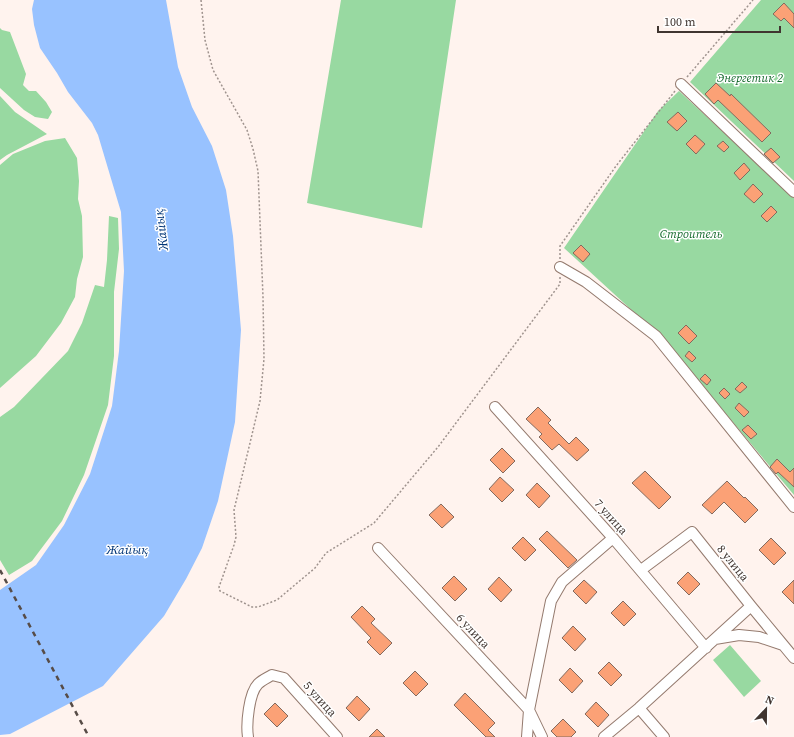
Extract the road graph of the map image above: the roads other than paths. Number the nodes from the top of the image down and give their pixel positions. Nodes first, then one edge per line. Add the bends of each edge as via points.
1 (681, 84) road end
2 (794, 192) edge
3 (560, 267) road end
4 (495, 407) dead end
5 (794, 507) edge
6 (613, 538) junction
7 (378, 548) dead end
8 (640, 570) junction
9 (750, 606) junction
10 (715, 639) junction
11 (784, 646) junction
12 (706, 648) junction
13 (794, 658) edge
14 (639, 708) junction
15 (529, 710) junction
16 (248, 737) edge
17 (337, 737) edge
18 (527, 737) edge
19 (542, 737) edge
20 (604, 737) edge
21 (664, 737) edge

1 - 2 street
3 - 5 street via 586,282 656,336
4 - 6 street, 7 улица
6 - 8 street, 7 улица
6 - 15 street via 562,582 551,601
7 - 15 street, 6 улица
8 - 9 street, 8 улица via 692,532
8 - 12 street, 7 улица
9 - 10 street
9 - 11 street, 8 улица
10 - 11 street via 746,635
10 - 12 street
11 - 13 street, 8 улица
12 - 14 street
14 - 20 street
14 - 21 street
15 - 18 street
15 - 19 street, 6 улица
16 - 17 street, 5 улица via 250,701 257,684 272,675 284,678

